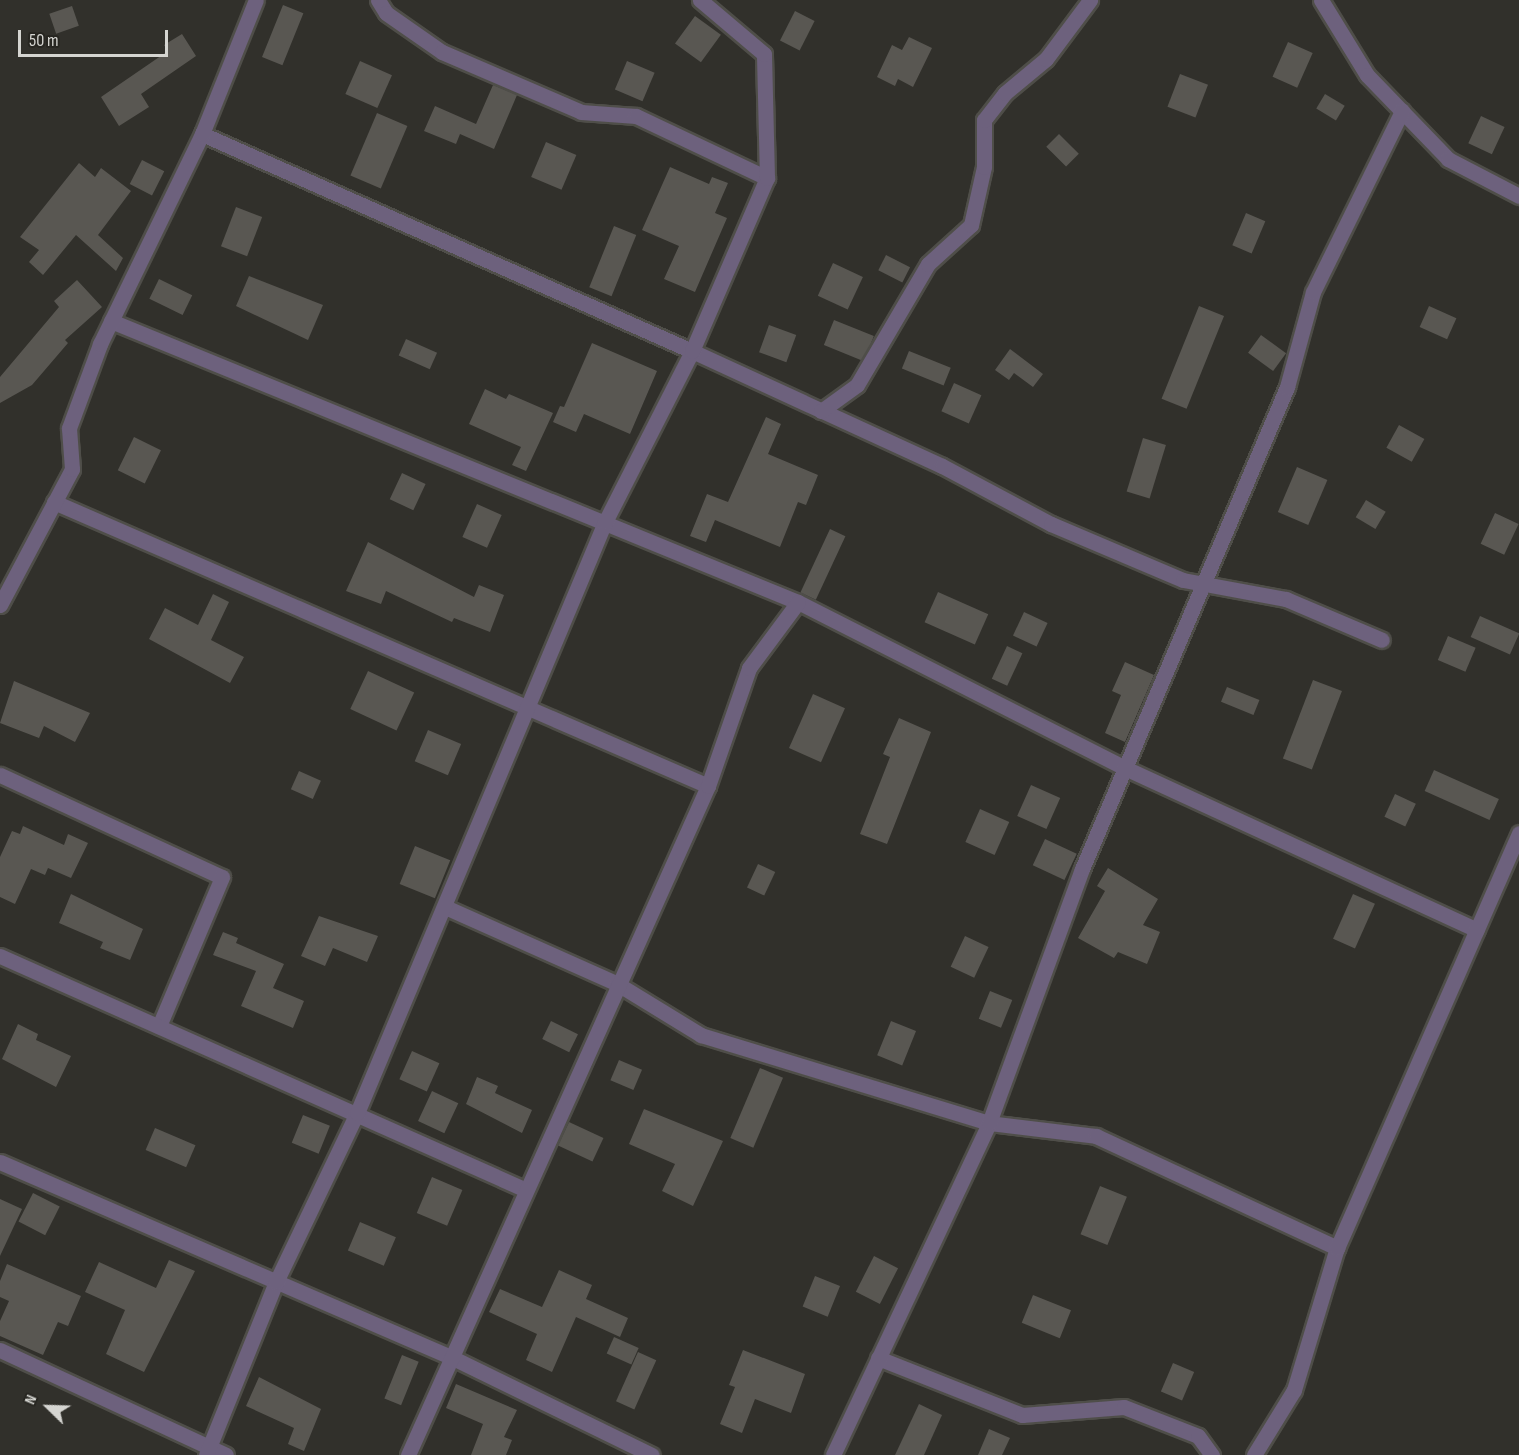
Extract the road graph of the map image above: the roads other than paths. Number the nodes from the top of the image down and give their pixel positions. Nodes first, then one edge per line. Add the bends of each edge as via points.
1 (256, 0) edge
2 (378, 0) edge
3 (700, 0) edge
4 (1090, 0) edge
5 (1321, 0) edge
6 (1402, 111) junction
7 (202, 134) junction
8 (767, 178) junction
9 (1519, 196) edge
10 (111, 321) junction
11 (692, 351) junction
12 (821, 411) junction
13 (54, 501) junction
14 (605, 522) junction
15 (1204, 586) junction
16 (798, 602) junction
17 (0, 605) edge
18 (1382, 640) dead end
19 (529, 705) junction
20 (1125, 768) junction
21 (0, 775) edge
22 (708, 786) junction
23 (1519, 832) edge
24 (445, 907) junction
25 (1477, 930) junction
26 (0, 956) edge
27 (616, 983) junction
28 (159, 1026) junction
29 (357, 1113) junction
30 (989, 1123) junction
31 (0, 1162) edge
32 (524, 1189) junction
33 (1337, 1248) junction
34 (276, 1282) junction
35 (0, 1350) edge
36 (453, 1358) junction
37 (878, 1358) junction
38 (208, 1451) edge
39 (226, 1455) edge
40 (408, 1455) edge
41 (652, 1455) edge
42 (833, 1455) edge
43 (1212, 1455) edge
44 (1254, 1455) edge

1 - 7 street
2 - 8 street via 386,13 442,52 580,112 636,116
3 - 8 street via 764,54
4 - 12 street via 1046,59 1005,93 984,120 984,167 971,225 928,264 857,385
5 - 6 street via 1367,75
6 - 9 street via 1448,159
6 - 15 street via 1313,292 1287,387
7 - 10 street
7 - 11 street
8 - 11 street
10 - 13 street via 69,428 72,469
10 - 14 street
11 - 12 street
11 - 14 street
12 - 15 street via 942,466 1051,524
13 - 17 street
13 - 19 street
14 - 16 street
14 - 19 street
15 - 18 street via 1286,599
15 - 20 street
16 - 20 street
16 - 22 street via 748,668
19 - 22 street
19 - 24 street
20 - 25 street
20 - 30 street via 1082,869
21 - 28 street via 222,878
22 - 27 street
23 - 25 street
24 - 27 street
24 - 29 street
25 - 33 street
26 - 28 street
27 - 30 street via 701,1035
27 - 32 street
28 - 29 street
29 - 32 street
29 - 34 street
30 - 33 street via 1096,1136
30 - 37 street
31 - 34 street
32 - 36 street
33 - 44 street via 1294,1390
34 - 36 street
34 - 38 street
35 - 38 street
36 - 40 street
36 - 41 street
37 - 42 street
37 - 43 street via 1022,1415 1124,1407 1198,1436
38 - 39 street

